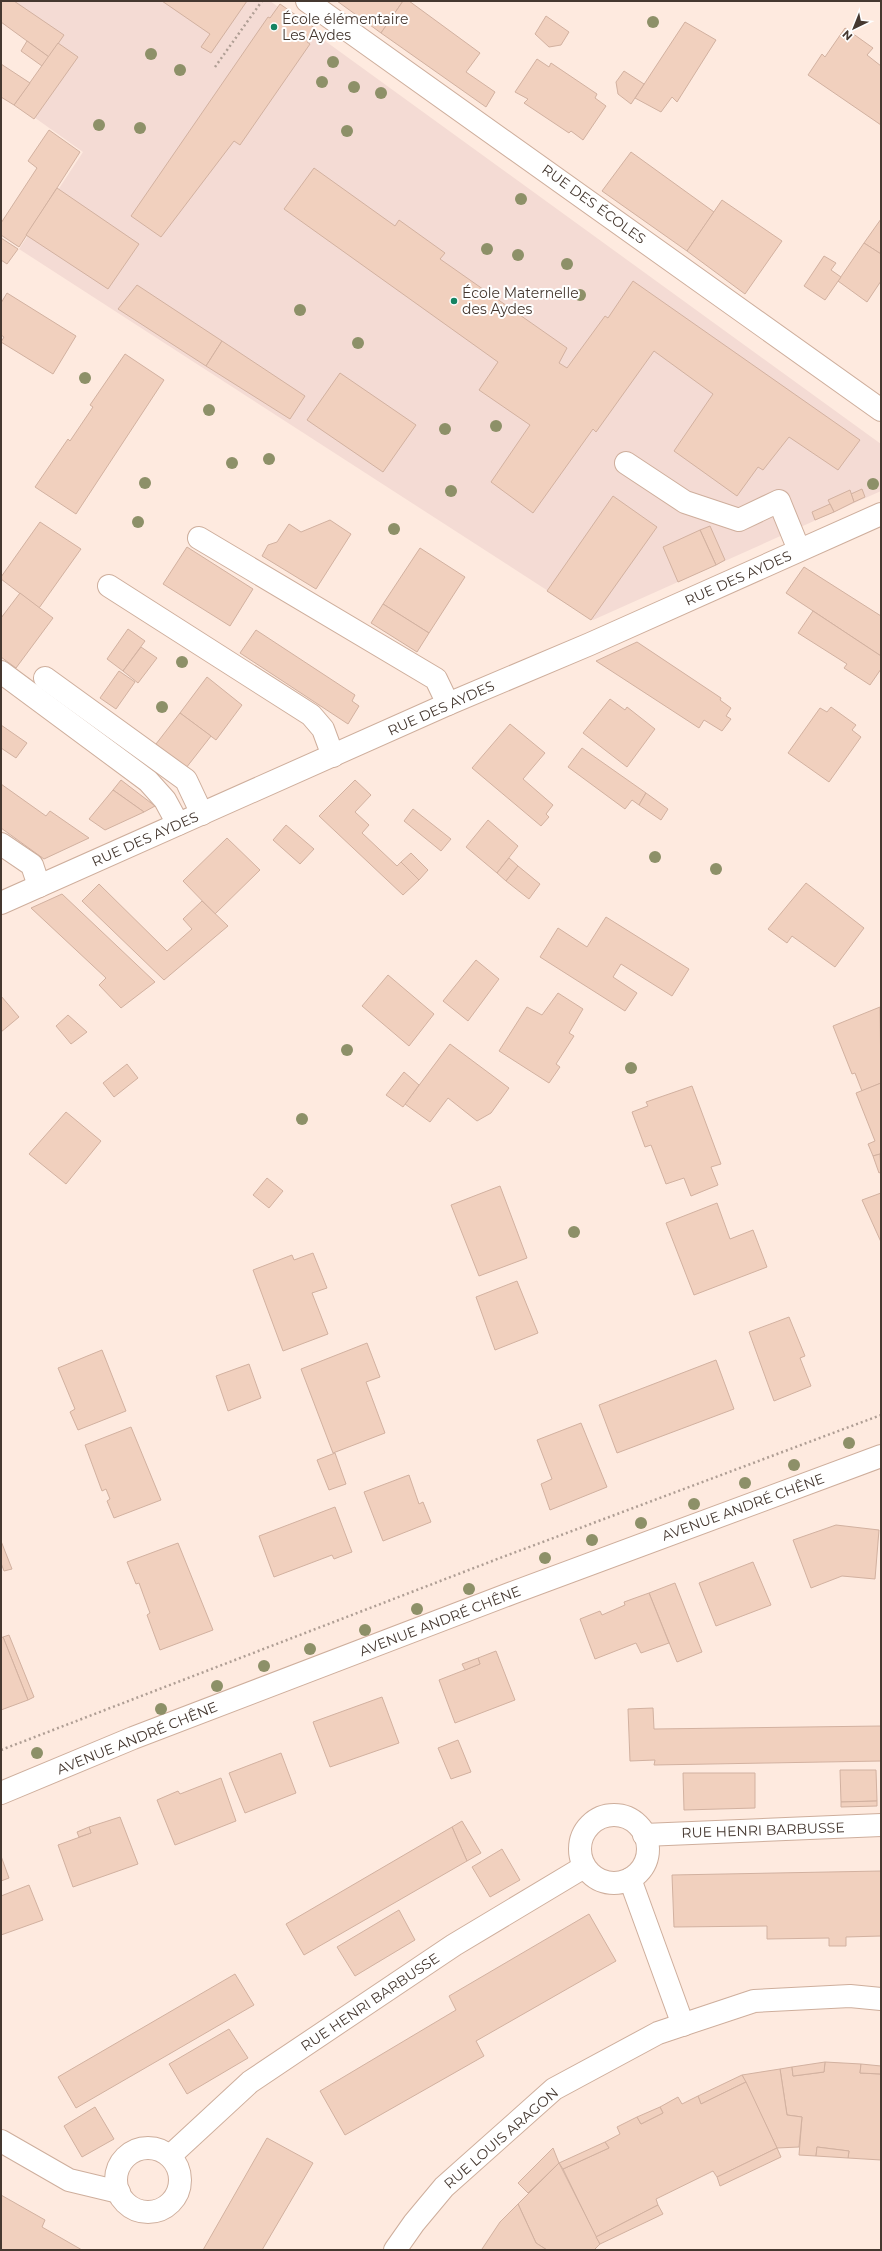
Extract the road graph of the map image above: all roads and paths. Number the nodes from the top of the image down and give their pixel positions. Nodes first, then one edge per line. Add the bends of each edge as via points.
1 (262, 1) edge
2 (307, 1) edge
3 (215, 67) dead end
4 (881, 410) edge
5 (626, 463) dead end
6 (881, 514) edge
7 (199, 538) dead end
8 (799, 550) junction
9 (109, 586) dead end
10 (1, 672) edge
11 (46, 678) dead end
12 (448, 704) junction
13 (333, 756) junction
14 (202, 814) junction
15 (178, 824) junction
16 (1, 844) edge
17 (39, 886) junction
18 (1, 902) edge
19 (881, 1415) edge
20 (881, 1456) edge
21 (1, 1750) edge
22 (1, 1793) edge
23 (881, 1825) edge
24 (644, 1835) junction
25 (584, 1867) junction
26 (630, 1879) junction
27 (881, 1999) edge
28 (683, 2025) junction
29 (1, 2141) edge
30 (170, 2156) junction
31 (119, 2192) junction
32 (395, 2250) edge

1 - 3 path
2 - 4 street, RUE DES ÉCOLES
5 - 8 street via 685,502 739,520 779,501
6 - 8 street, RUE DES AYDES
7 - 12 street via 436,679
8 - 12 street, RUE DES AYDES via 590,644
9 - 13 street via 311,715 323,729
10 - 15 street via 148,782 165,800
11 - 14 street via 186,780
12 - 13 street, RUE DES AYDES
13 - 14 street, RUE DES AYDES
14 - 15 street, RUE DES AYDES
15 - 17 street, RUE DES AYDES
16 - 17 street via 32,865
17 - 18 street, RUE DES AYDES
19 - 21 path
20 - 22 street, AVENUE ANDRÉ CHÊNE via 140,1735
23 - 24 street, RUE HENRI BARBUSSE
24 - 25 street via 639,1826 630,1819 609,1815 598,1819 589,1825 579,1846
24 - 26 street via 648,1845 647,1855 638,1873
25 - 26 street via 600,1881 620,1883
25 - 30 street, RUE HENRI BARBUSSE via 454,1945 250,2082
26 - 28 street
27 - 28 street, RUE LOUIS ARAGON via 850,1996 754,2001
28 - 32 street, RUE LOUIS ARAGON via 658,2033 554,2089 444,2187
29 - 31 street via 69,2180
30 - 31 street via 161,2150 150,2148 139,2149 130,2154 118,2171 116,2182
30 - 31 street via 180,2174 178,2189 171,2202 153,2211 142,2210 125,2201

